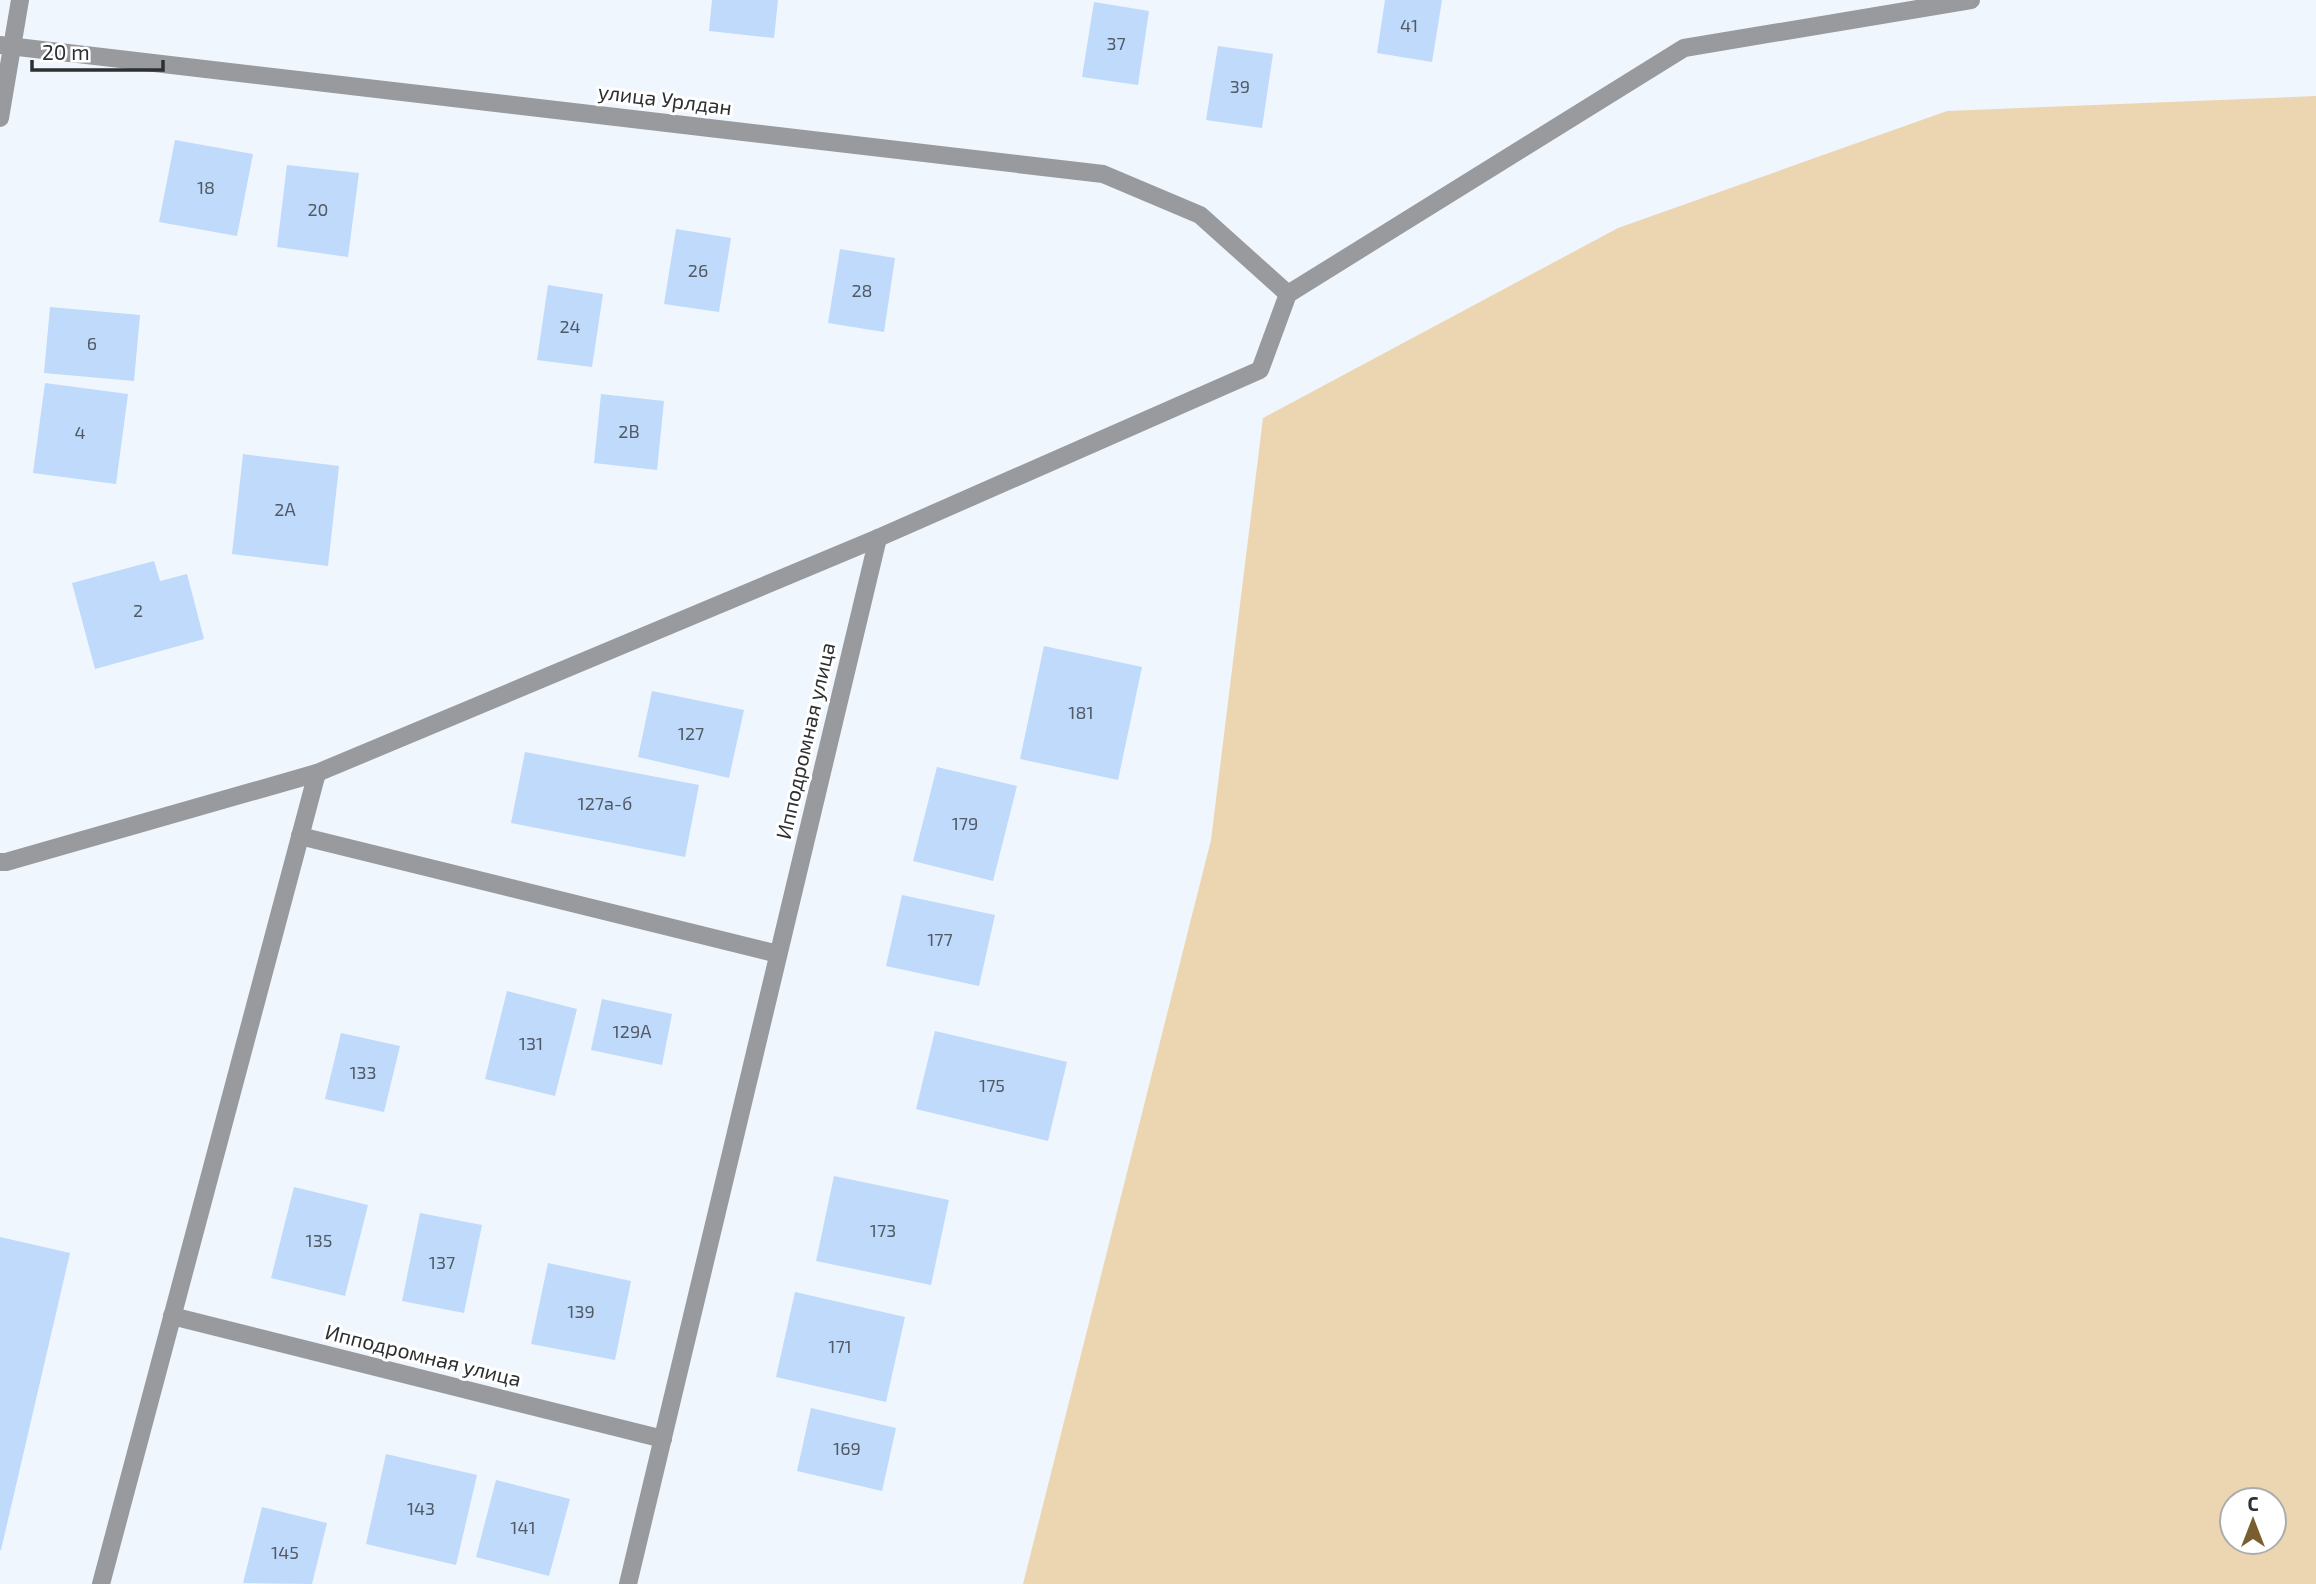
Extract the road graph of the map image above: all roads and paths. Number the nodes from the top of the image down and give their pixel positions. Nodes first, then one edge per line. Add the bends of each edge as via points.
1 (20, 0) edge
2 (1971, 0) edge
3 (6, 46) edge
4 (0, 118) edge
5 (1288, 294) junction
6 (878, 538) junction
7 (317, 773) junction
8 (300, 836) junction
9 (0, 862) edge
10 (778, 954) junction
11 (172, 1316) junction
12 (663, 1439) junction
13 (101, 1584) edge
14 (628, 1584) edge

1 - 3 street
2 - 5 street via 1684,48
3 - 4 street
3 - 5 street, улица Урлдан via 1102,174 1200,215
5 - 6 street via 1260,370
6 - 7 street
6 - 10 street, Ипподромная улица
7 - 8 street
7 - 9 street
8 - 10 street
8 - 11 street
10 - 12 street, Ипподромная улица
11 - 12 street, Ипподромная улица
11 - 13 street
12 - 14 street, Ипподромная улица

